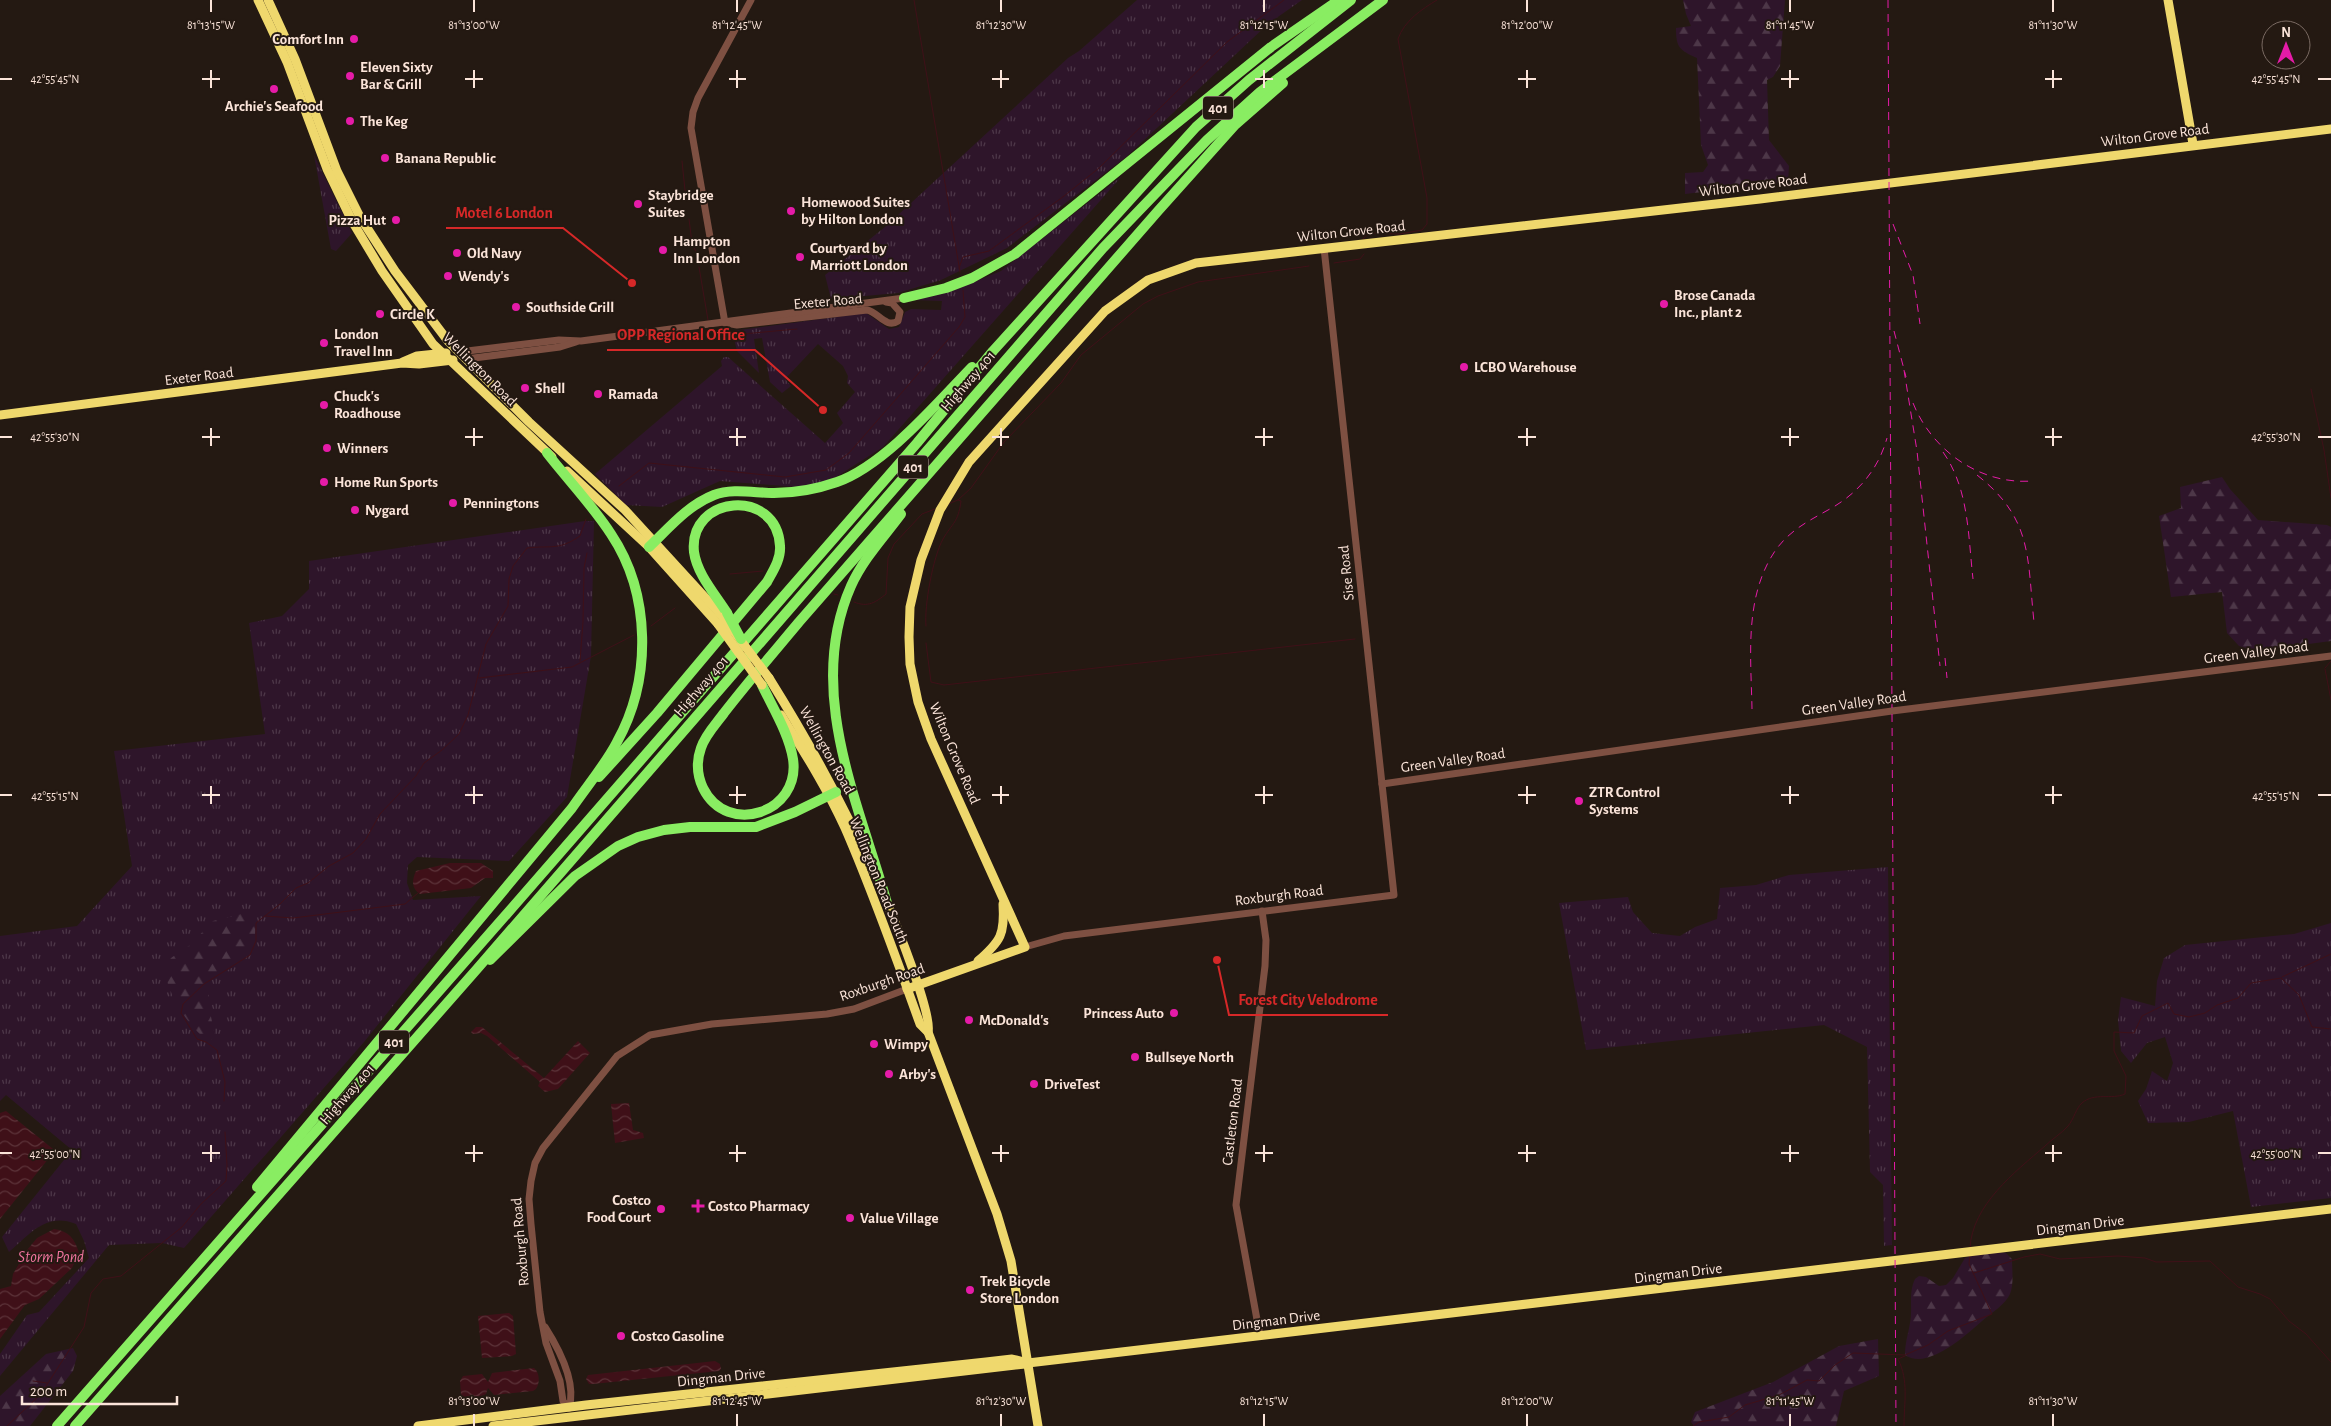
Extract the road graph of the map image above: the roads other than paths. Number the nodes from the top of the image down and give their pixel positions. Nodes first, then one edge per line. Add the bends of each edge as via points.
1 (258, 0) edge
2 (268, 0) edge
3 (751, 0) edge
4 (1338, 0) edge
5 (1351, 0) edge
6 (1382, 0) edge
7 (2168, 0) edge
8 (1300, 62) junction
9 (2331, 128) edge
10 (2194, 144) junction
11 (1324, 248) junction
12 (904, 298) joint
13 (403, 301) junction
14 (883, 301) junction
15 (725, 323) junction
16 (581, 340) junction
17 (993, 351) junction
18 (443, 353) junction
19 (455, 355) junction
20 (466, 359) junction
21 (402, 363) junction
22 (0, 415) edge
23 (547, 453) junction
24 (938, 462) junction
25 (652, 544) junction
26 (722, 618) junction
27 (741, 639) joint
28 (2331, 656) edge
29 (765, 682) junction
30 (1382, 784) junction
31 (832, 793) junction
32 (572, 808) junction
33 (1394, 895) joint
34 (1002, 896) junction
35 (887, 902) junction
36 (1262, 911) junction
37 (1025, 947) junction
38 (972, 965) junction
39 (477, 969) junction
40 (918, 985) junction
41 (907, 989) junction
42 (928, 1032) junction
43 (2331, 1208) edge
44 (244, 1212) junction
45 (1260, 1336) junction
46 (1028, 1363) junction
47 (569, 1408) junction
48 (57, 1426) edge
49 (75, 1426) edge
50 (418, 1426) edge
51 (493, 1426) edge
52 (1038, 1426) edge

1 - 13 main road, Wellington Road via 287,62 327,169 352,221
2 - 19 main road, Wellington Road via 295,59 337,171 358,213 394,271
3 - 15 street via 692,112 691,128
4 - 12 highway via 1271,47 1015,254 946,288
5 - 17 highway, Highway 401 / 401 via 1248,80 1196,128
6 - 8 highway, Highway 401 / 401
7 - 10 main road
8 - 24 highway via 1294,73 1235,125
8 - 39 highway, Highway 401 / 401 via 1260,92 1207,140 1103,248
9 - 10 main road, Wilton Grove Road
10 - 11 main road, Wilton Grove Road
11 - 30 street, Sise Road
11 - 34 main road, Wilton Grove Road via 1196,263 1148,280 1105,311 969,462 940,510 921,560 910,607 910,664 924,722
12 - 14 street, Exeter Road
13 - 18 main road, Wellington Road
13 - 19 main road
14 - 15 street, Exeter Road via 736,318
14 - 15 street, Exeter Road via 892,303 900,312 898,321 893,324 867,310 737,325
15 - 16 street, Exeter Road
16 - 19 street, Exeter Road
16 - 20 street, Exeter Road via 560,347
17 - 25 highway via 879,458 839,482 795,492 715,494 697,503
17 - 44 highway, Highway 401 / 401 via 917,443
18 - 19 main road, Wellington Road
18 - 21 main road, Exeter Road via 417,356
19 - 20 main road, Exeter Road
19 - 21 main road, Exeter Road via 420,364
19 - 23 main road, Wellington Road
20 - 25 main road, Wellington Road via 625,510
21 - 22 main road, Exeter Road
23 - 25 main road, Wellington Road
23 - 32 highway via 616,542 628,565 642,629 640,680 633,705 618,742
24 - 29 highway via 743,688 701,746 697,762 699,779 717,807 732,814 754,815 780,802 789,790 793,775 793,759
24 - 35 highway via 929,480 870,554 852,585 837,626 833,662 834,709 840,744
25 - 26 main road, Wellington Road
26 - 27 highway, bridge
26 - 29 main road, Wellington Road South, bridge
26 - 32 highway via 699,568 694,542 703,521 716,510 728,506 749,506 770,519 777,530 780,548 768,582
27 - 29 main road, Wellington Road South, bridge
28 - 30 street, Green Valley Road via 1892,711
29 - 31 main road, Wellington Road South
30 - 33 street, Sise Road
31 - 35 main road, Wellington Road
31 - 39 highway via 796,812 756,827 664,830 618,846 575,876 496,956
31 - 41 main road, Wellington Road South
32 - 44 highway via 249,1196
33 - 36 street, Roxburgh Road
34 - 37 main road, Wilton Grove Road
34 - 38 main road via 1002,934 995,945
35 - 40 main road, Wellington Road
36 - 37 street, Roxburgh Road via 1064,936
36 - 45 street, Castleton Road via 1266,959 1236,1205
37 - 38 main road, Roxburgh Road
38 - 40 main road, Roxburgh Road
39 - 49 highway, Highway 401 / 401
40 - 41 main road, Roxburgh Road
40 - 42 main road, Wellington Road via 929,1022
41 - 42 main road, Wellington Road South via 920,1024
41 - 47 street, Roxburgh Road via 854,1009 827,1014 663,1031 641,1039 617,1056 543,1148 533,1172 529,1199 540,1312 565,1368 571,1400
42 - 46 main road, Wellington Road South via 997,1214 1011,1261
43 - 45 main road, Dingman Drive
44 - 48 highway, Highway 401 / 401
45 - 46 main road, Dingman Drive
46 - 47 main road, Dingman Drive via 1012,1359
46 - 51 main road, Dingman Drive
46 - 52 main road, Wellington Road South
47 - 50 main road, Dingman Drive

